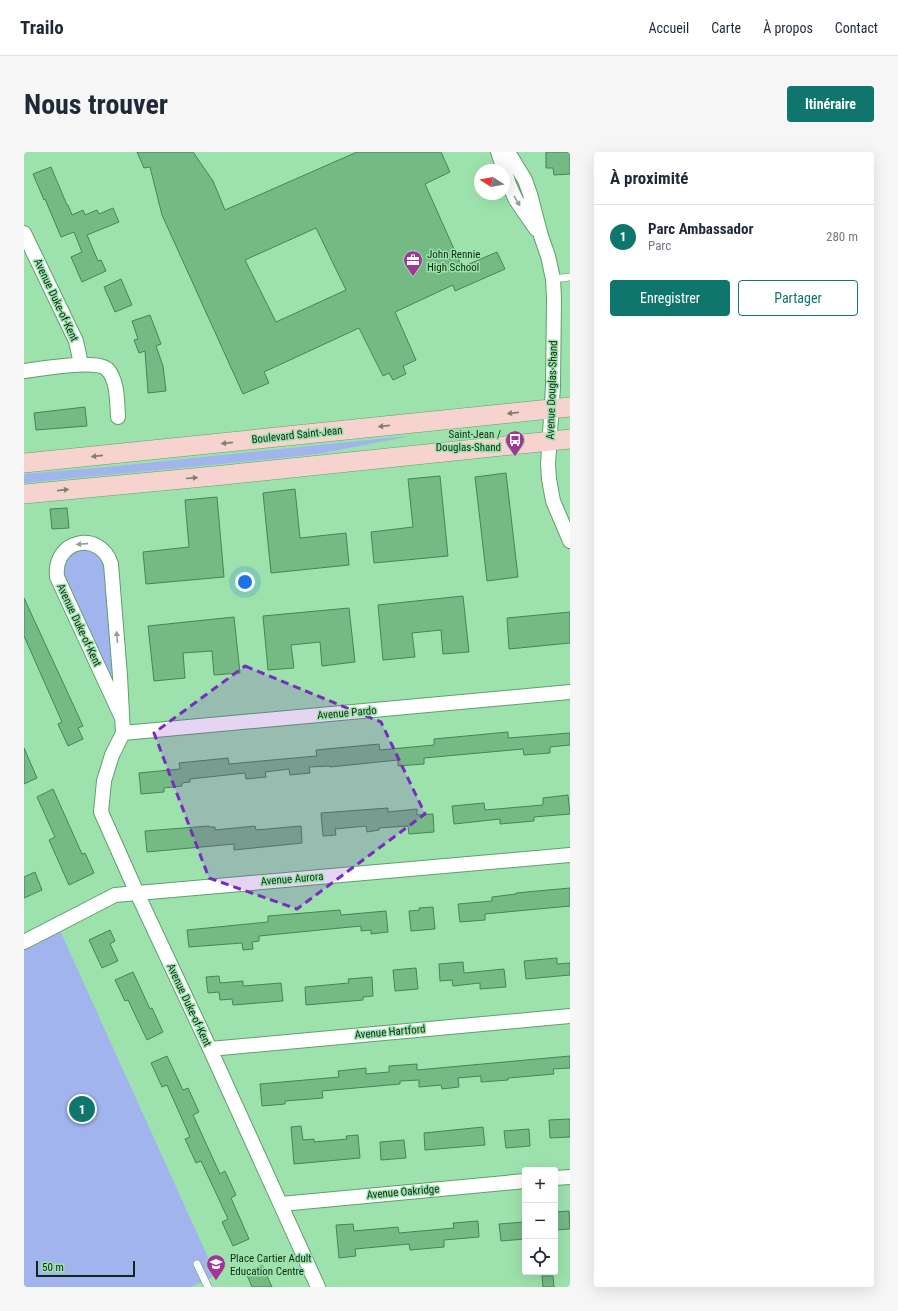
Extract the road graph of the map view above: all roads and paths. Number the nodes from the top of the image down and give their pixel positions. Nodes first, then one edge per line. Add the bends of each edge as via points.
1 (498, 152) edge
2 (508, 152) edge
3 (24, 233) edge
4 (541, 236) junction
5 (570, 277) edge
6 (553, 279) junction
7 (81, 364) junction
8 (24, 371) edge
9 (561, 408) edge
10 (118, 417) dead end
11 (570, 439) edge
12 (550, 441) junction
13 (24, 463) edge
14 (24, 494) edge
15 (570, 541) edge
16 (570, 692) edge
17 (122, 718) junction
18 (123, 733) junction
19 (570, 855) edge
20 (137, 893) junction
21 (24, 942) edge
22 (570, 1016) edge
23 (210, 1049) junction
24 (570, 1177) edge
25 (558, 1178) edge
26 (522, 1181) edge
27 (280, 1204) junction
28 (197, 1264) dead end
29 (208, 1287) edge
30 (318, 1287) edge

1 -> 4 street, Avenue Douglas-Shand via 516,200
2 - 4 street, Avenue Douglas-Shand via 528,188
3 - 7 street, Avenue Duke-of-Kent via 76,341
4 - 6 street, Avenue Douglas-Shand
5 - 6 lane
6 - 9 street, Avenue Douglas-Shand
7 - 8 street
7 - 10 street via 104,366 108,369 114,382
9 - 12 street, Avenue Douglas-Shand
9 -> 13 main road, Boulevard Saint-Jean
11 - 12 main road
14 -> 12 main road
12 - 15 street, Avenue Douglas-Shand via 548,467 551,494
16 - 18 street, Avenue Pardo
17 -> 17 street, Avenue Duke-of-Kent via 111,564 106,554 98,547 88,543 74,544 61,555 57,565 57,577
17 - 18 street, Avenue Duke-of-Kent
18 - 20 street, Avenue Duke-of-Kent via 104,781 101,812
19 - 20 street, Avenue Aurora
20 - 21 street, Avenue Aurora via 115,895
20 - 23 street, Avenue Duke-of-Kent
22 - 23 street, Avenue Hartford
23 - 27 street, Avenue Duke-of-Kent
24 - 25 street
26 - 27 street, Avenue Oakridge
27 - 30 street, Avenue Duke-of-Kent
28 - 29 lane

